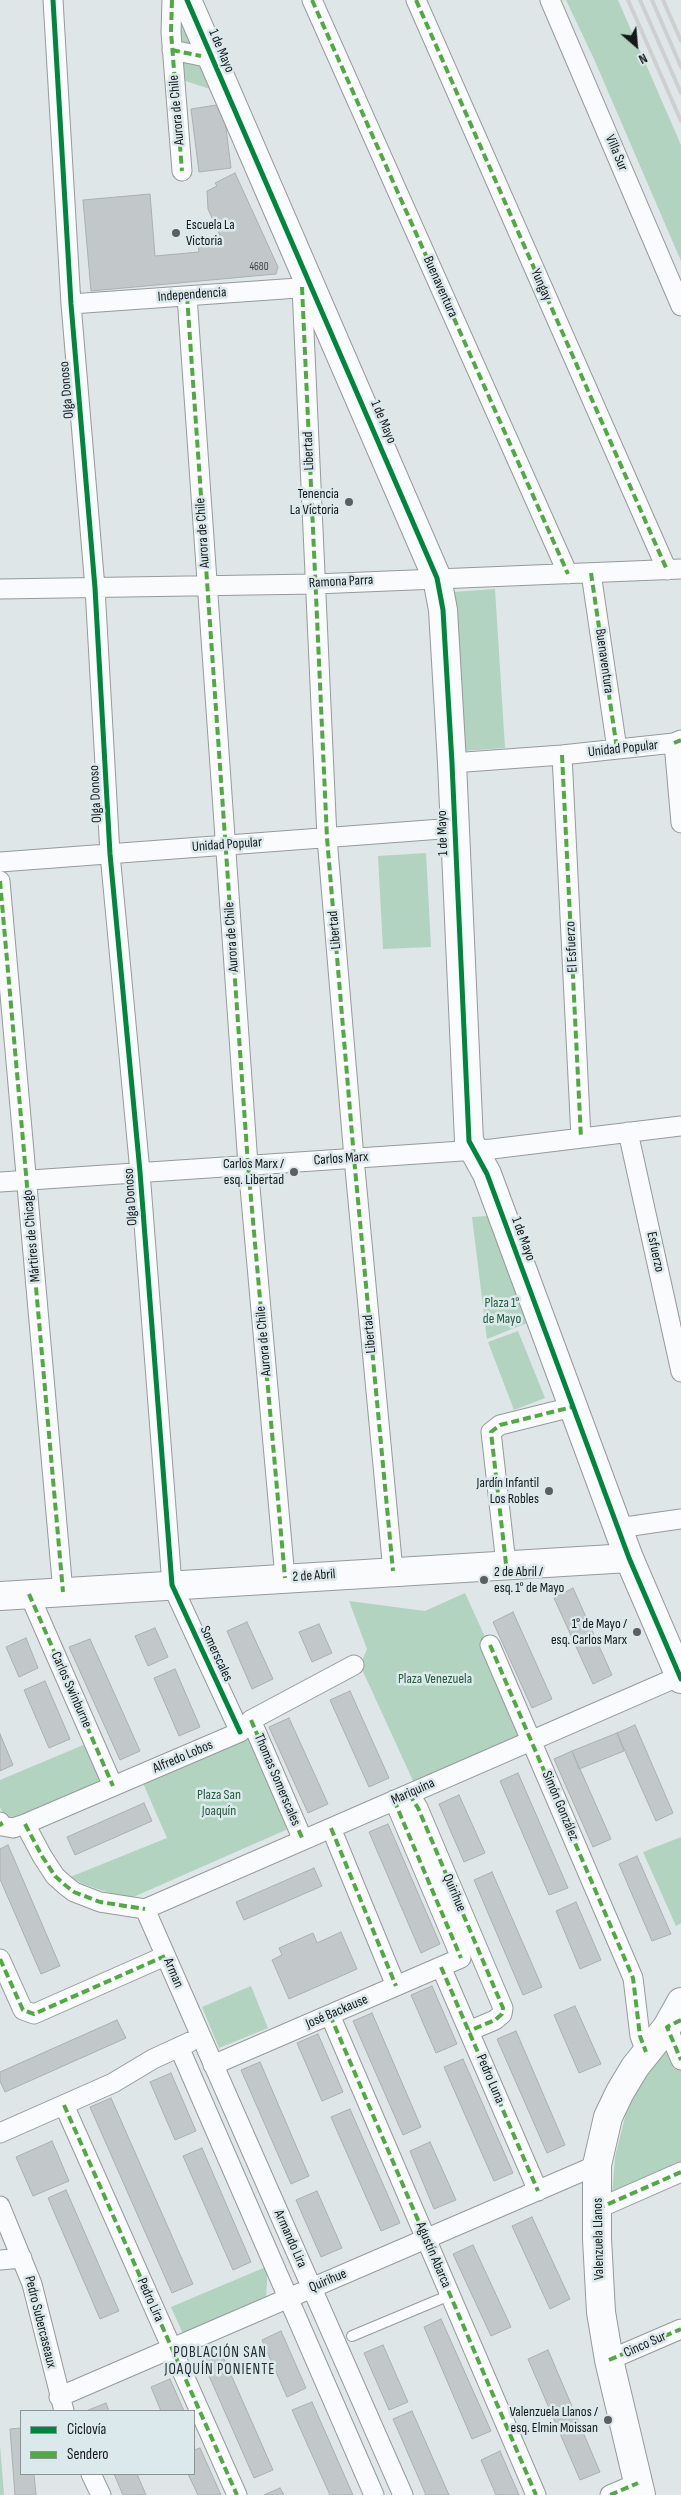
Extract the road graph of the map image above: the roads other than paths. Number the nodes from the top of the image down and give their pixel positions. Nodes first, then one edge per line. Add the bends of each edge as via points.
1 (53, 0) edge
2 (172, 0) edge
3 (188, 0) edge
4 (312, 0) edge
5 (416, 0) edge
6 (550, 0) edge
7 (172, 50) junction
8 (201, 56) dead end
9 (182, 171) dead end
10 (307, 287) junction
11 (187, 296) junction
12 (71, 304) junction
13 (681, 306) edge
14 (674, 569) edge
15 (591, 572) junction
16 (568, 574) junction
17 (437, 578) junction
18 (315, 584) junction
19 (207, 586) junction
20 (95, 588) junction
21 (0, 589) edge
22 (678, 742) edge
23 (617, 749) junction
24 (562, 755) junction
25 (452, 763) junction
26 (681, 823) edge
27 (455, 828) junction
28 (328, 838) junction
29 (225, 845) junction
30 (110, 854) junction
31 (0, 862) edge
32 (0, 881) edge
33 (681, 1126) edge
34 (628, 1132) junction
35 (581, 1138) junction
36 (473, 1150) junction
37 (354, 1158) junction
38 (248, 1165) junction
39 (140, 1172) junction
40 (26, 1180) junction
41 (0, 1182) edge
42 (681, 1372) edge
43 (572, 1407) junction
44 (681, 1519) edge
45 (618, 1528) junction
46 (629, 1558) junction
47 (506, 1564) junction
48 (393, 1571) junction
49 (285, 1578) junction
50 (172, 1585) junction
51 (63, 1592) junction
52 (29, 1594) junction
53 (0, 1596) edge
54 (490, 1645) dead end
55 (354, 1665) dead end
56 (681, 1677) edge
57 (246, 1726) junction
58 (532, 1740) junction
59 (113, 1786) junction
60 (402, 1797) junction
61 (1, 1824) edge
62 (25, 1824) junction
63 (331, 1828) junction
64 (303, 1840) junction
65 (145, 1909) junction
66 (165, 1956) junction
67 (0, 1959) edge
68 (441, 1967) junction
69 (396, 1986) junction
70 (681, 2002) edge
71 (330, 2015) junction
72 (674, 2024) edge
73 (469, 2031) junction
74 (200, 2037) junction
75 (180, 2047) junction
76 (646, 2052) junction
77 (681, 2060) edge
78 (213, 2064) junction
79 (64, 2105) junction
80 (0, 2133) edge
81 (597, 2165) junction
82 (681, 2172) edge
83 (538, 2191) junction
84 (0, 2206) edge
85 (597, 2209) junction
86 (426, 2239) junction
87 (22, 2258) junction
88 (0, 2260) edge
89 (312, 2288) junction
90 (450, 2295) junction
91 (289, 2298) junction
92 (681, 2329) edge
93 (352, 2336) dead end
94 (172, 2348) junction
95 (609, 2360) junction
96 (62, 2404) edge
97 (91, 2475) edge
98 (640, 2489) edge
99 (101, 2495) edge
100 (237, 2495) edge
101 (374, 2495) edge
102 (403, 2495) edge
103 (536, 2495) edge
104 (610, 2495) edge

1 - 12 street, Olga Donoso
2 - 7 street, Aurora de Chile
3 - 10 street, 1 de Mayo
4 - 16 street, Buenaventura
5 - 14 street, Yungay
6 - 13 street, Villa Sur
7 - 8 street
7 - 9 street, Aurora de Chile
10 - 11 street, Independencia
10 - 17 street, 1 de Mayo
10 - 18 street, Libertad
11 - 12 street, Independencia
11 - 19 street, Aurora de Chile
12 - 20 street, Olga Donoso
14 - 15 street, Ramona Parra
15 - 16 street, Ramona Parra
15 - 23 street, Buenaventura
16 - 17 street, Ramona Parra
17 - 18 street, Ramona Parra
17 - 25 street, 1 de Mayo via 443,610
18 - 19 street, Ramona Parra
18 - 28 street, Libertad
19 - 20 street, Ramona Parra
19 - 29 street, Aurora de Chile
20 - 21 street, Ramona Parra
20 - 30 street, Olga Donoso
22 - 23 street, Unidad Popular
22 - 26 street
23 - 24 street, Unidad Popular
24 - 25 street, Unidad Popular
24 - 35 street, El Esfuerzo
25 - 27 street, 1 de Mayo
27 - 28 street, Unidad Popular
27 - 36 street, 1 de Mayo via 467,1130
28 - 29 street, Unidad Popular
28 - 37 street, Libertad
29 - 30 street, Unidad Popular
29 - 38 street, Aurora de Chile
30 - 31 street, Unidad Popular
30 - 39 street, Olga Donoso
32 - 40 street, Mártires de Chicago
33 - 34 street, Carlos Marx
34 - 35 street, Carlos Marx
34 - 42 street, Esfuerzo
35 - 36 street, Carlos Marx
36 - 37 street, Carlos Marx
36 - 43 street, 1 de Mayo via 487,1174
37 - 38 street, Carlos Marx
37 - 48 street, Libertad
38 - 39 street, Carlos Marx
38 - 49 street, Aurora de Chile
39 - 40 street, Carlos Marx
39 - 50 street, Olga Donoso
40 - 41 street, Carlos Marx
40 - 51 street, Mártires de Chicago
43 - 45 street, 1 de Mayo
43 - 47 street via 500,1425 491,1432
44 - 45 street
45 - 46 street, 1 de Mayo
46 - 47 street, 2 de Abril
46 - 56 street, 1 de Mayo
47 - 48 street, 2 de Abril
48 - 49 street, 2 de Abril
49 - 50 street, 2 de Abril
50 - 51 street, 2 de Abril
50 - 57 street, Somerscales
51 - 52 street, 2 de Abril
52 - 53 street, 2 de Abril
52 - 59 street, Carlos Swinburne
54 - 58 street, Simón González
55 - 57 street, Alfredo Lobos
56 - 58 street, Mariquina
57 - 59 street, Alfredo Lobos
57 - 64 street, Thomas Somerscales
58 - 60 street, Mariquina
58 - 76 street, Simón González via 628,1968 635,1988 640,2036
59 - 62 street, Alfredo Lobos
60 - 63 street, Mariquina
60 - 68 street, José Backause via 461,1958
60 - 73 street, Quirihue via 418,1808 503,2008 500,2018
61 - 62 street, Alfredo Lobos via 13,1828
62 - 65 street via 55,1876 65,1885 100,1902
63 - 64 street, Mariquina
63 - 69 street
64 - 65 street, Mariquina
65 - 66 street, Arman
66 - 67 street via 34,2014 23,2010
66 - 74 street, Arman
68 - 69 street, José Backause
68 - 73 street, Pedro Luna
69 - 71 street, José Backause
70 - 72 street, Valenzuela Llanos
71 - 78 street, José Backause
71 - 86 street, Agustín Abarca
72 - 76 street, Valenzuela Llanos
72 - 77 street
73 - 83 street, Pedro Luna
74 - 75 street
74 - 78 street, Armando Lira
75 - 79 street
75 - 91 street, Armando Lira
76 - 81 street, Valenzuela Llanos via 608,2117
78 - 89 street, Armando Lira
79 - 80 street
79 - 94 street, Pedro Lira
81 - 83 street, Quirihue
81 - 85 street, Valenzuela Llanos
82 - 85 street
83 - 86 street, Quirihue
84 - 87 street, Pedro Subercaseaux
85 - 95 street, Valenzuela Llanos via 599,2298
86 - 89 street, Quirihue
86 - 90 street, Agustín Abarca
87 - 88 street
87 - 96 street, Pedro Subercaseaux via 32,2284
89 - 91 street, Quirihue
89 - 102 street, Armando Lira
90 - 93 lane
90 - 103 street, Agustín Abarca
91 - 94 street, Quirihue
91 - 101 street, Armando Lira
92 - 95 street, Cinco Sur
94 - 96 street, Quirihue
94 - 100 street, Pedro Lira
95 - 98 street, Valenzuela Llanos
97 - 99 street
98 - 104 street

